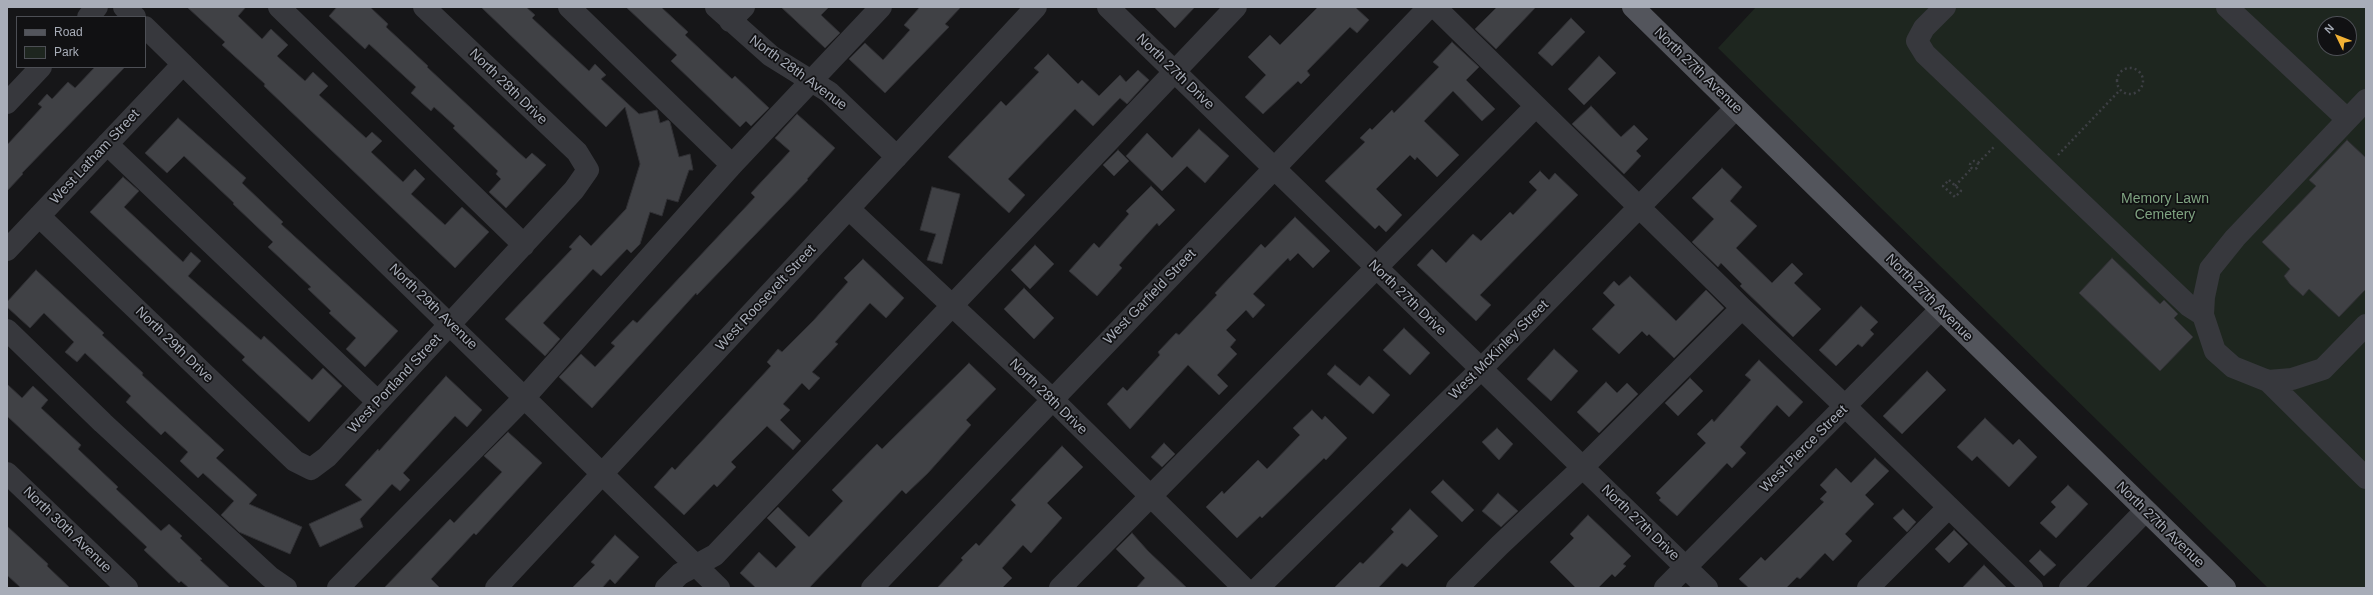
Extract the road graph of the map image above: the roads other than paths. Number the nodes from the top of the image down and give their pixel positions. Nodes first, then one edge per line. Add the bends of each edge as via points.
1 (98, 7) edge
2 (124, 7) edge
3 (279, 7) edge
4 (424, 7) edge
5 (570, 7) edge
6 (881, 7) edge
7 (1036, 7) edge
8 (1108, 7) edge
9 (1236, 7) edge
10 (1429, 7) edge
11 (1435, 7) edge
12 (1633, 7) edge
13 (1945, 7) edge
14 (2227, 7) edge
15 (730, 12) edge
16 (89, 16) edge
17 (134, 16) edge
18 (146, 28) edge
19 (183, 64) junction
20 (40, 68) edge
21 (1174, 72) junction
22 (812, 81) junction
23 (2366, 100) edge
24 (7, 103) edge
25 (1536, 106) junction
26 (1736, 108) junction
27 (2347, 119) junction
28 (107, 144) junction
29 (898, 157) junction
30 (732, 165) junction
31 (1274, 168) junction
32 (588, 170) joint
33 (1640, 207) junction
34 (849, 209) junction
35 (39, 216) junction
36 (524, 245) junction
37 (7, 250) edge
38 (1377, 268) junction
39 (951, 306) junction
40 (1742, 308) junction
41 (1941, 309) junction
42 (2203, 315) junction
43 (450, 324) junction
44 (2366, 325) edge
45 (7, 330) edge
46 (1480, 369) junction
47 (2268, 381) junction
48 (525, 397) junction
49 (1052, 399) junction
50 (378, 402) junction
51 (1846, 407) junction
52 (1582, 468) junction
53 (311, 469) joint
54 (7, 473) edge
55 (603, 473) junction
56 (2366, 478) edge
57 (1150, 496) junction
58 (1949, 507) junction
59 (2145, 511) junction
60 (696, 565) junction
61 (1685, 567) junction
62 (127, 588) edge
63 (286, 588) edge
64 (338, 588) edge
65 (496, 588) edge
66 (666, 588) edge
67 (720, 588) edge
68 (872, 588) edge
69 (1060, 588) edge
70 (1244, 588) edge
71 (1258, 588) edge
72 (1457, 588) edge
73 (1665, 588) edge
74 (1707, 588) edge
75 (1868, 588) edge
76 (2032, 588) edge
77 (2070, 588) edge
78 (2225, 588) edge

1 - 16 street
2 - 17 street
3 - 36 street
4 - 32 street, North 28th Drive via 577,152
5 - 30 street
6 - 22 street
7 - 29 street, West Roosevelt Street
8 - 21 street, North 27th Drive
9 - 21 street
10 - 31 street, West Garfield Street
11 - 25 street
12 - 26 main road, North 27th Avenue
13 - 42 street via 1924,28 1917,41 1925,54 2189,306
14 - 27 street
15 - 22 street, North 28th Avenue via 771,56
18 - 19 street, North 29th Avenue
19 - 28 street, West Latham Street
19 - 43 street, North 29th Avenue
20 - 24 street
21 - 31 street, North 27th Drive
21 - 39 street
22 - 29 street, North 28th Avenue via 846,107
22 - 30 street
23 - 27 street
25 - 33 street
25 - 38 street
26 - 33 street, West McKinley Street
26 - 41 main road, North 27th Avenue
27 - 42 street via 2235,238 2210,269
28 - 35 street, West Latham Street
28 - 50 street
29 - 34 street, West Roosevelt Street
30 - 48 street
31 - 38 street, North 27th Drive
31 - 49 street, West Garfield Street
32 - 36 street, West Portland Street via 574,190
33 - 40 street
33 - 46 street, West McKinley Street
34 - 39 street, North 28th Drive
34 - 55 street, West Roosevelt Street
35 - 37 street, West Latham Street
35 - 53 street, North 29th Drive via 295,462
36 - 43 street, West Portland Street
38 - 46 street, North 27th Drive
38 - 57 street
39 - 49 street, North 28th Drive
39 - 60 street via 715,555
40 - 51 street
40 - 52 street
41 - 51 street, West Pierce Street
41 - 59 main road, North 27th Avenue
42 - 47 street via 2215,350 2233,367
43 - 48 street, North 29th Avenue
43 - 50 street, West Portland Street
44 - 47 street via 2323,369 2292,379
45 - 63 street via 108,428 270,577
46 - 52 street, North 27th Drive
46 - 71 street, West McKinley Street
47 - 56 street
48 - 55 street, North 29th Avenue
48 - 64 street
49 - 57 street, North 28th Drive
49 - 68 street, West Garfield Street
50 - 53 street, West Portland Street via 328,457
51 - 58 street
51 - 61 street, West Pierce Street
52 - 61 street, North 27th Drive
52 - 72 street
54 - 62 street, North 30th Avenue
55 - 60 street, North 29th Avenue
55 - 65 street, West Roosevelt Street
57 - 69 street
57 - 70 street, North 28th Drive
58 - 75 street
58 - 76 street
59 - 77 street
59 - 78 main road, North 27th Avenue
60 - 66 street via 680,574
60 - 67 street, North 29th Avenue
61 - 73 street, West Pierce Street
61 - 74 street, North 27th Drive

